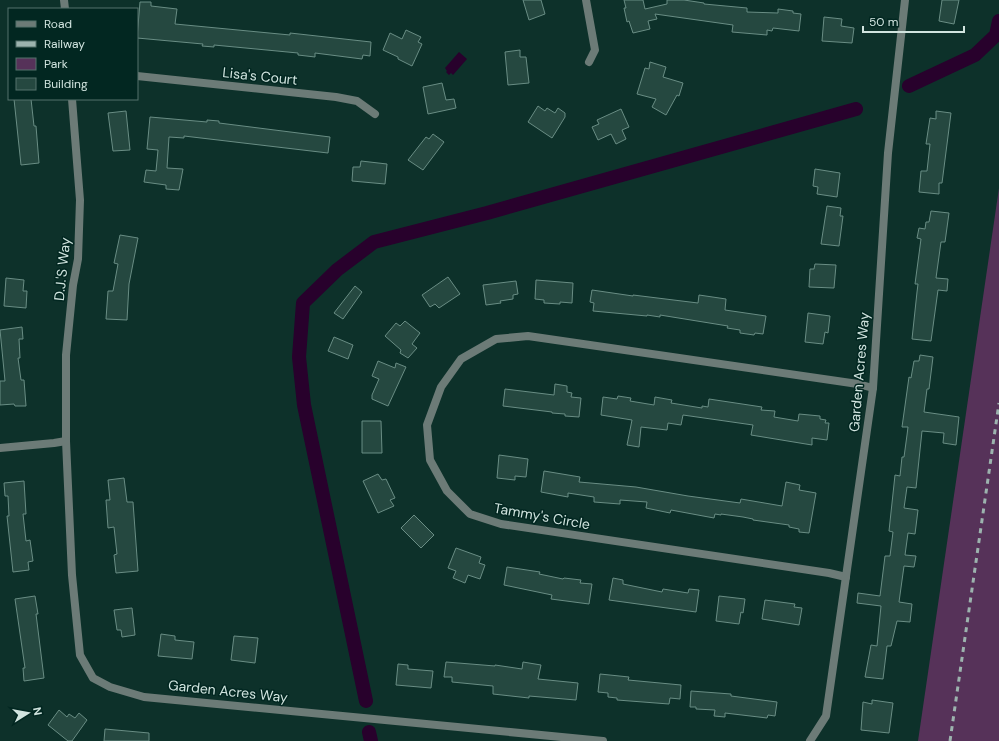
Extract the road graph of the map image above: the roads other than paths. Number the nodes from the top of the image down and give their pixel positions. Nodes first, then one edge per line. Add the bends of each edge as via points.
1 (586, 0) edge
2 (905, 0) edge
3 (589, 62) dead end
4 (138, 76) edge
5 (72, 100) edge
6 (375, 114) dead end
7 (873, 388) junction
8 (66, 441) junction
9 (0, 448) edge
10 (846, 577) junction
11 (603, 741) edge
12 (810, 741) edge

1 - 3 street via 595,50
2 - 7 street, Garden Acres Way via 888,153
4 - 6 street, Lisa's Court via 336,97 357,101
5 - 8 street, D.J.'S Way via 80,200 78,259 66,356
7 - 10 street, Garden Acres Way
7 - 10 street, Tammy's Circle via 528,336 496,339 461,359 441,387 427,425 430,460 448,491 470,514 501,524
8 - 9 street
8 - 11 street, Garden Acres Way via 72,574 80,655 93,678 110,687 144,697
10 - 12 street, Garden Acres Way via 826,716

